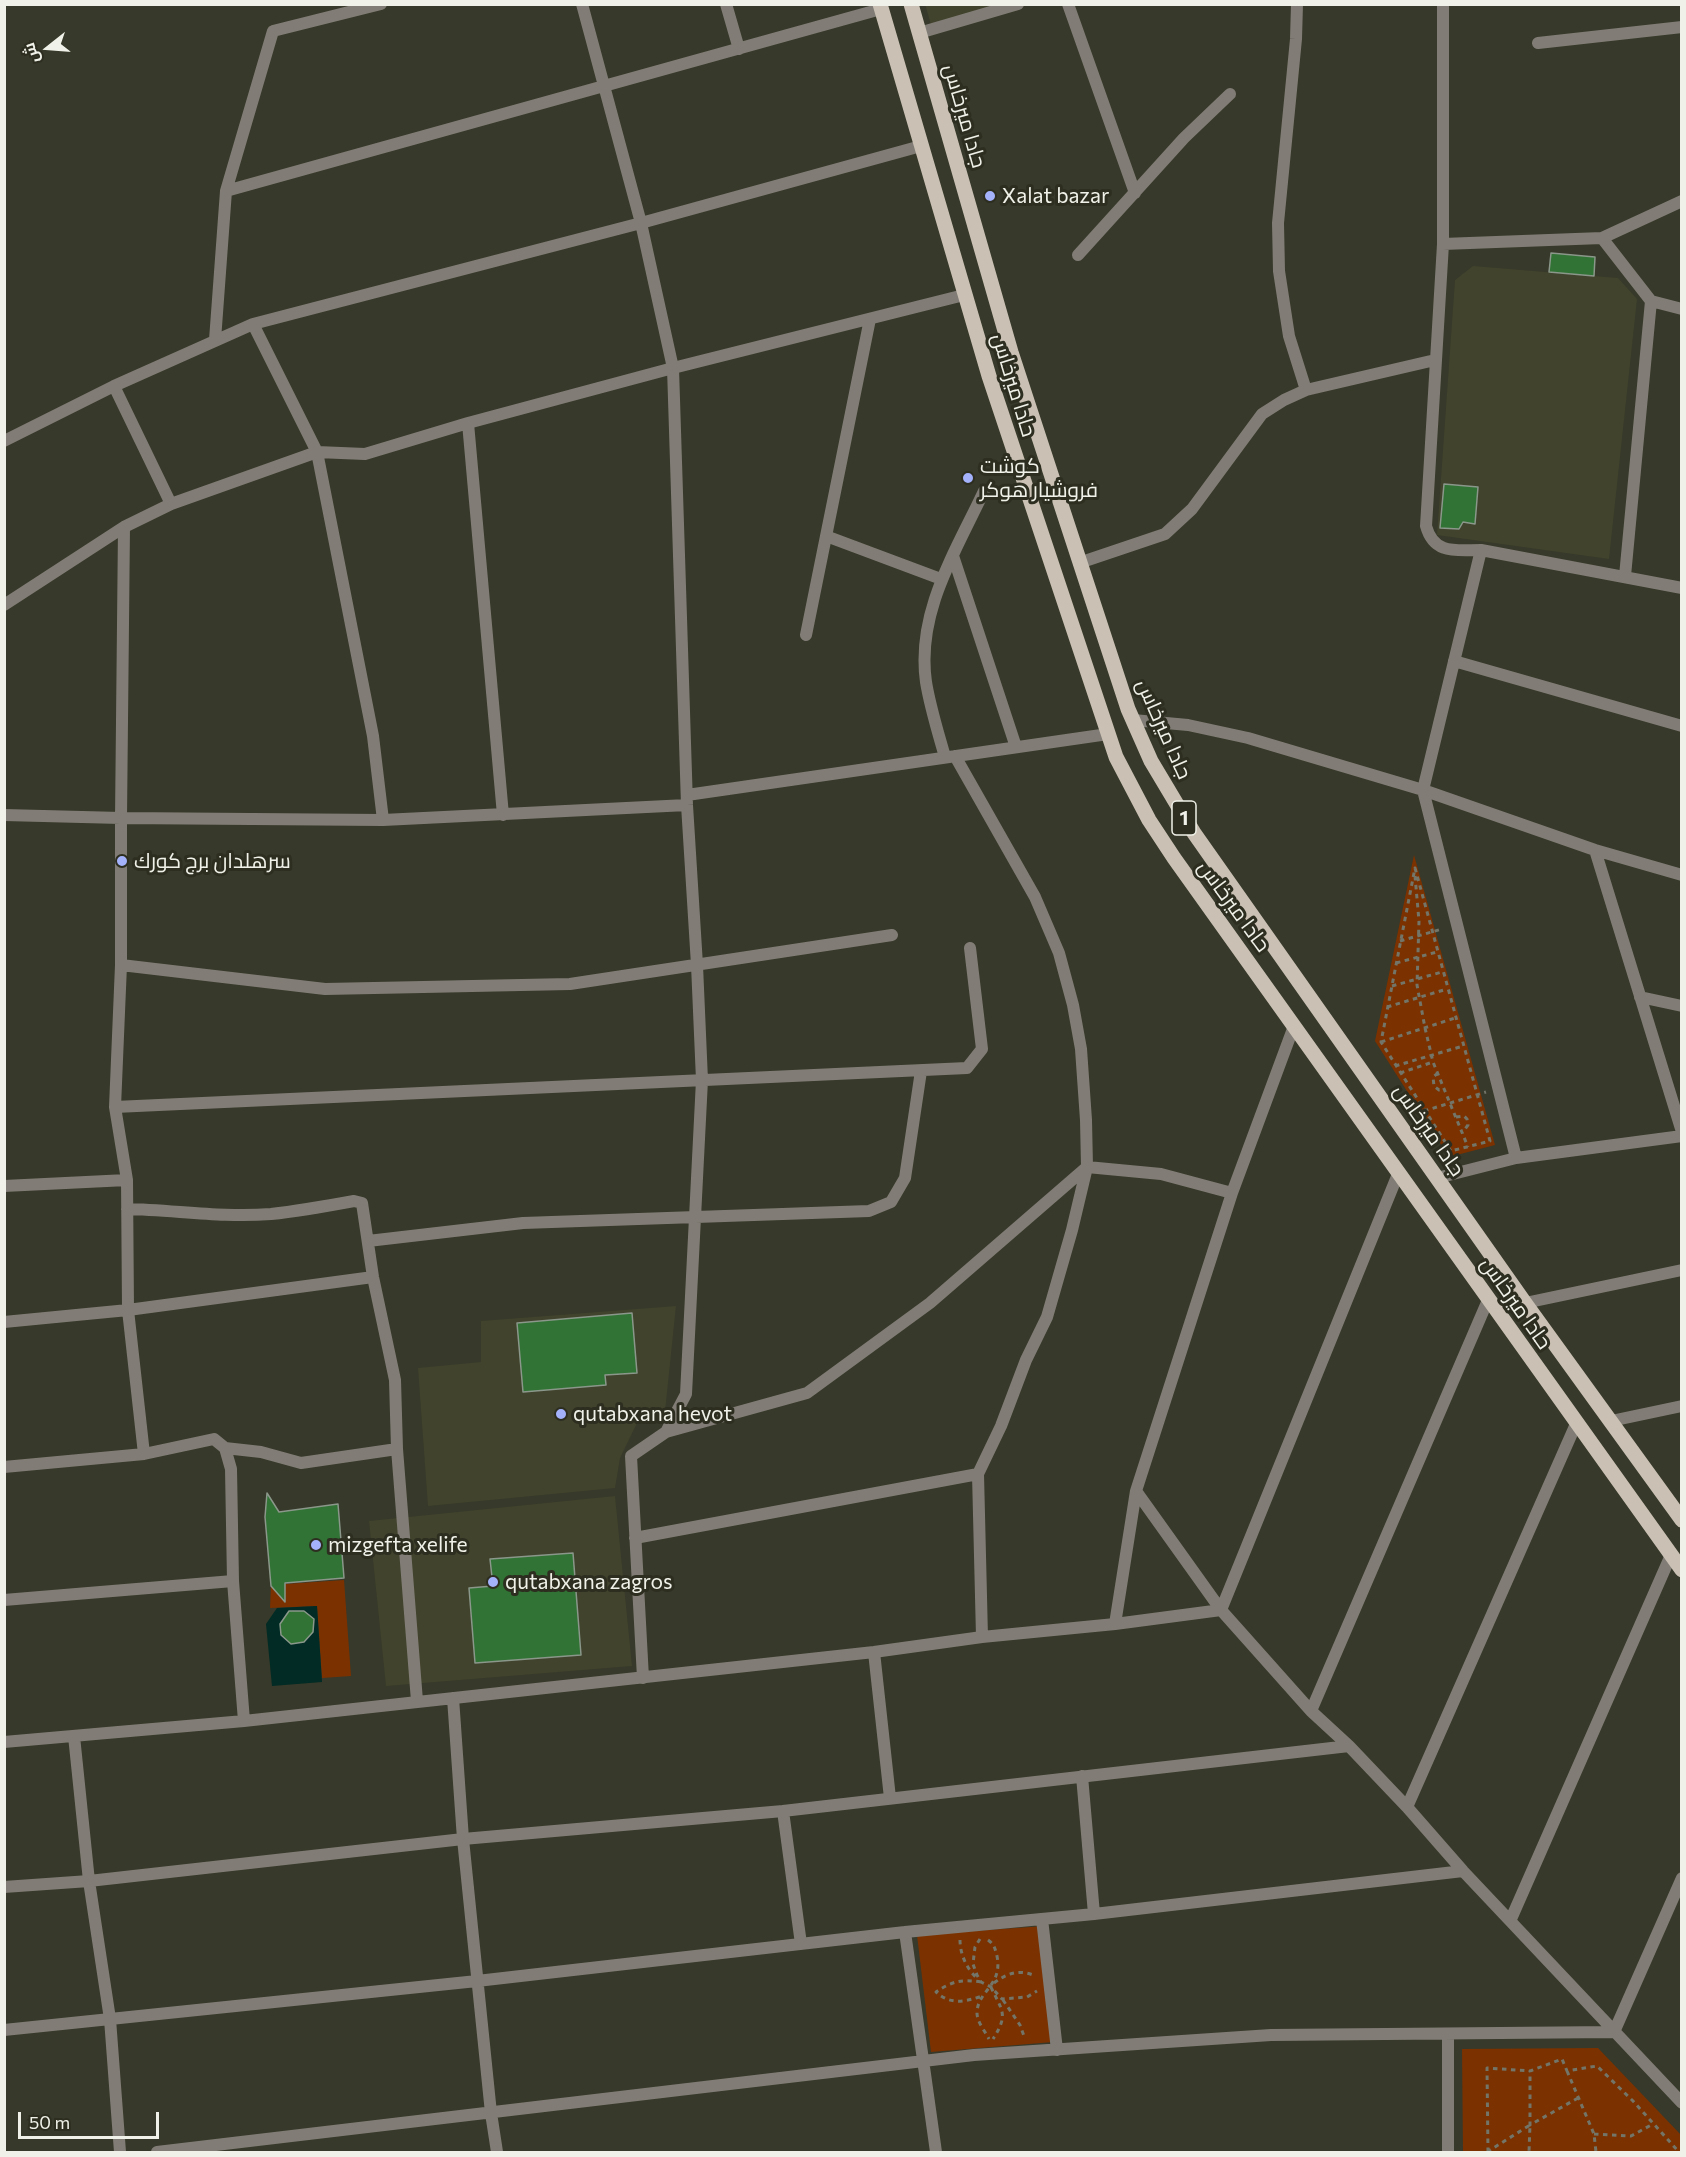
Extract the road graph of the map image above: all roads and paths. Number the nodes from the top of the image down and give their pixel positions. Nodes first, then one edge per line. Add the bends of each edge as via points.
1 (381, 4) edge
2 (582, 4) edge
3 (726, 4) edge
4 (911, 4) edge
5 (1018, 4) edge
6 (1068, 4) edge
7 (1297, 4) edge
8 (1443, 4) edge
9 (881, 7) edge
10 (1682, 27) edge
11 (919, 33) junction
12 (1538, 44) dead end
13 (739, 49) junction
14 (605, 86) junction
15 (1230, 94) dead end
16 (921, 146) junction
17 (226, 190) junction
18 (1135, 193) junction
19 (1682, 201) edge
20 (641, 223) junction
21 (1602, 238) junction
22 (1443, 244) junction
23 (1078, 255) dead end
24 (964, 295) junction
25 (1652, 301) junction
26 (1682, 309) edge
27 (870, 319) junction
28 (253, 324) junction
29 (215, 340) junction
30 (1435, 360) junction
31 (673, 368) junction
32 (114, 386) junction
33 (1306, 390) junction
34 (468, 423) junction
35 (4, 441) edge
36 (317, 452) junction
37 (984, 491) dead end
38 (171, 504) junction
39 (124, 527) junction
40 (826, 536) junction
41 (1480, 550) junction
42 (953, 556) junction
43 (1079, 563) junction
44 (1625, 576) junction
45 (941, 579) junction
46 (1682, 588) edge
47 (4, 605) edge
48 (806, 636) dead end
49 (1454, 661) junction
50 (1133, 720) junction
51 (1682, 726) edge
52 (1108, 734) junction
53 (1016, 747) junction
54 (950, 757) junction
55 (1423, 790) junction
56 (687, 800) junction
57 (4, 815) edge
58 (503, 815) junction
59 (121, 818) junction
60 (383, 820) junction
61 (1595, 850) junction
62 (1415, 868) junction
63 (1682, 875) edge
64 (1422, 895) junction
65 (1417, 896) junction
66 (1409, 899) junction
67 (1457, 925) junction
68 (1432, 932) junction
69 (892, 935) dead end
70 (1419, 936) junction
71 (1400, 942) junction
72 (970, 948) dead end
73 (1437, 952) junction
74 (1418, 957) junction
75 (1396, 963) junction
76 (120, 965) junction
77 (697, 965) junction
78 (1443, 972) junction
79 (1417, 979) junction
80 (1392, 986) junction
81 (1447, 989) junction
82 (1419, 997) junction
83 (1640, 997) junction
84 (1682, 1006) edge
85 (1387, 1007) junction
86 (1455, 1018) junction
87 (1294, 1026) junction
88 (1425, 1028) junction
89 (1381, 1042) junction
90 (1463, 1046) junction
91 (1431, 1055) junction
92 (1433, 1062) junction
93 (1395, 1066) junction
94 (921, 1071) junction
95 (1400, 1073) junction
96 (1438, 1073) junction
97 (702, 1080) junction
98 (1499, 1088) junction
99 (1445, 1089) junction
100 (1477, 1095) junction
101 (1450, 1103) junction
102 (115, 1107) junction
103 (1424, 1111) junction
104 (1456, 1117) junction
105 (1462, 1133) junction
106 (1682, 1134) edge
107 (1468, 1147) junction
108 (1516, 1158) junction
109 (1087, 1167) junction
110 (1398, 1174) junction
111 (1437, 1178) junction
112 (127, 1180) junction
113 (4, 1186) edge
114 (1232, 1193) junction
115 (127, 1209) junction
116 (693, 1218) junction
117 (368, 1241) junction
118 (1682, 1270) edge
119 (373, 1276) junction
120 (1488, 1300) junction
121 (1525, 1303) junction
122 (128, 1310) junction
123 (4, 1322) edge
124 (1682, 1406) edge
125 (1611, 1420) junction
126 (1576, 1424) junction
127 (666, 1432) junction
128 (225, 1448) junction
129 (397, 1449) junction
130 (144, 1454) junction
131 (4, 1467) edge
132 (978, 1474) junction
133 (1136, 1491) junction
134 (1682, 1520) edge
135 (636, 1538) junction
136 (1671, 1555) junction
137 (1682, 1570) edge
138 (233, 1581) junction
139 (4, 1600) edge
140 (1221, 1610) junction
141 (1115, 1624) junction
142 (982, 1637) junction
143 (874, 1652) junction
144 (643, 1678) junction
145 (453, 1698) junction
146 (417, 1701) junction
147 (1311, 1711) junction
148 (244, 1721) junction
149 (74, 1736) junction
150 (4, 1742) edge
151 (1349, 1746) junction
152 (1082, 1776) junction
153 (890, 1798) junction
154 (1407, 1807) junction
155 (783, 1811) junction
156 (463, 1839) junction
157 (1463, 1871) junction
158 (1682, 1878) edge
159 (89, 1881) junction
160 (4, 1887) edge
161 (1094, 1914) junction
162 (1042, 1919) junction
163 (1511, 1919) junction
164 (963, 1926) junction
165 (905, 1932) junction
166 (801, 1944) junction
167 (1040, 1978) dead end
168 (477, 1981) junction
169 (981, 1982) junction
170 (993, 1983) junction
171 (990, 1987) junction
172 (1038, 1990) dead end
173 (984, 1995) junction
174 (1002, 1999) junction
175 (110, 2019) junction
176 (4, 2030) edge
177 (1614, 2032) junction
178 (1448, 2035) junction
179 (1057, 2050) junction
180 (1030, 2051) junction
181 (922, 2062) junction
182 (1530, 2071) junction
183 (1567, 2071) junction
184 (1578, 2097) junction
185 (1682, 2103) edge
186 (491, 2113) junction
187 (1653, 2124) junction
188 (1530, 2125) junction
189 (1594, 2134) junction
190 (120, 2152) edge
191 (157, 2152) edge
192 (497, 2152) edge
193 (936, 2152) edge
194 (1448, 2152) edge
195 (1488, 2152) edge
196 (1529, 2152) edge
197 (1596, 2152) edge
198 (1679, 2152) edge

1 - 17 street via 273,31
2 - 14 street
3 - 13 street
4 - 11 main road, جادا ميرخاس / 1
5 - 11 street
6 - 18 street
7 - 33 street via 1278,223 1279,271 1289,336
8 - 22 street
9 - 13 street
9 - 16 main road, حادا ميرخاس
10 - 12 street
11 - 43 main road, جادا ميرخاس / 1 via 1011,352
13 - 14 street
14 - 17 street
14 - 20 street
15 - 18 street
16 - 20 street
16 - 24 main road, حادا ميرخاس
17 - 29 street
18 - 23 street
19 - 21 street
20 - 28 street
20 - 31 street
21 - 22 street
21 - 25 street
22 - 30 street
24 - 27 street
24 - 52 main road, حادا ميرخاس
25 - 26 street
25 - 44 street
27 - 31 street
27 - 40 street
28 - 29 street
28 - 36 street
29 - 32 street
30 - 33 street
30 - 41 street via 1428,535 1449,550
31 - 34 street
31 - 56 street
32 - 35 street
32 - 38 street
33 - 43 street via 1262,414 1192,509 1165,534
34 - 36 street via 365,454
34 - 58 street
36 - 38 street
36 - 60 street via 374,736
37 - 42 street
38 - 39 street
39 - 47 street
39 - 59 street
40 - 45 street
40 - 48 street
41 - 44 street
41 - 49 street
42 - 45 street
42 - 53 street
43 - 50 main road, جادا ميرخاس / 1
44 - 46 street
45 - 54 street via 930,612 926,668 932,713
49 - 51 street
49 - 55 street
50 - 55 street via 1188,725 1248,738
50 - 111 main road, جادا ميرخاس / 1 via 1178,810
52 - 53 street
52 - 87 main road, حادا ميرخاس via 1149,820
53 - 54 street
54 - 56 street
54 - 109 street via 1035,897 1059,953 1081,1049
55 - 61 street
55 - 67 street
56 - 58 street
56 - 77 street
57 - 59 street
58 - 60 street
59 - 60 street
59 - 76 street
61 - 63 street
61 - 83 street
62 - 64 path
62 - 65 path
62 - 66 path
64 - 65 path
64 - 68 path
65 - 66 path
65 - 70 path
66 - 71 path
67 - 68 path
67 - 98 street
68 - 70 path
68 - 73 path
69 - 77 street
70 - 71 path
70 - 74 path
71 - 75 path
72 - 94 street via 982,1049 967,1068
73 - 74 path
73 - 78 path
74 - 75 path
74 - 79 path
75 - 80 path
76 - 77 street via 325,989 570,984
76 - 102 street
77 - 97 street
78 - 79 path
78 - 81 path
79 - 80 path
79 - 82 path
80 - 85 path
81 - 82 path
81 - 86 path
82 - 85 path
82 - 88 path
83 - 84 street
83 - 106 street
85 - 89 path
86 - 88 path
86 - 90 path
87 - 110 main road, حادا ميرخاس
87 - 114 street
88 - 89 path
88 - 91 path
89 - 93 path
90 - 91 path
90 - 100 path
91 - 92 path
91 - 93 path
92 - 95 path
92 - 96 path
93 - 95 path
94 - 97 street
94 - 116 street via 905,1178 891,1202 869,1211
95 - 103 path
96 - 99 path
96 - 99 path via 1433,1077 1434,1086
97 - 102 street
97 - 116 street
98 - 100 path
98 - 108 street
99 - 101 path
100 - 101 path
100 - 107 path via 1490,1142
101 - 103 path
101 - 104 path
102 - 112 street
103 - 107 path via 1451,1151
104 - 105 path
104 - 105 path via 1467,1119
105 - 107 path
106 - 108 street
108 - 111 street
109 - 114 street via 1161,1174
109 - 127 street via 930,1303 807,1393
109 - 132 street via 1047,1317
110 - 120 main road, حادا ميرخاس
110 - 140 street
111 - 121 main road, جادا ميرخاس / 1
112 - 113 street
112 - 115 street
114 - 133 street
115 - 117 street via 270,1214 354,1201 362,1203
115 - 122 street
116 - 117 street via 523,1222
116 - 127 street via 686,1394
117 - 119 street
118 - 121 street
119 - 122 street
119 - 129 street via 395,1380
120 - 126 main road, حادا ميرخاس
120 - 147 street
121 - 125 main road, جادا ميرخاس / 1
122 - 123 street
122 - 130 street
124 - 125 street
125 - 134 main road, جادا ميرخاس / 1
126 - 136 main road, حادا ميرخاس
126 - 154 street
127 - 135 street via 632,1456
128 - 129 street via 261,1452 301,1463
128 - 130 street via 214,1439
128 - 138 street via 231,1470
129 - 146 street
130 - 131 street
132 - 135 street
132 - 142 street
133 - 140 street
133 - 141 street
135 - 144 street
136 - 137 main road, حادا ميرخاس
136 - 163 street
138 - 139 street
138 - 148 street
140 - 141 street
140 - 147 street
141 - 142 street
142 - 143 street
143 - 144 street
143 - 153 street
144 - 145 street
145 - 146 street
145 - 156 street
146 - 148 street
147 - 151 street
148 - 149 street
149 - 150 street
149 - 159 street
151 - 152 street
151 - 154 street
152 - 153 street
152 - 161 street
153 - 155 street
154 - 157 street
155 - 156 street
155 - 166 street
156 - 159 street
156 - 168 street
157 - 161 street
157 - 163 street
158 - 177 street
159 - 160 street
159 - 175 street
161 - 162 street
162 - 164 street
162 - 179 street
163 - 177 street
164 - 165 street
164 - 169 path via 961,1950 970,1972
165 - 166 street
165 - 181 street
166 - 168 street
167 - 170 path via 1021,1972
168 - 175 street
168 - 186 street
169 - 170 path via 973,1964 975,1947 983,1935 996,1952 998,1966
169 - 171 path
169 - 173 path via 959,1980 936,1992 954,2002
170 - 171 path
171 - 173 path
171 - 173 path via 1003,2017 992,2043 977,2016
171 - 174 path
172 - 174 path via 1027,1997
174 - 180 path via 1020,2025
175 - 176 street
175 - 190 street
177 - 178 street
177 - 185 street
178 - 179 street via 1271,2036
178 - 194 street
179 - 180 street
180 - 181 street
181 - 186 street
181 - 193 street
182 - 183 path via 1562,2059
182 - 188 path
182 - 195 path via 1486,2068
183 - 184 path
183 - 187 path via 1597,2066
184 - 188 path
184 - 189 path
186 - 191 street
186 - 192 street
187 - 189 path via 1632,2136
187 - 198 path
188 - 195 path
188 - 196 path
189 - 197 path

